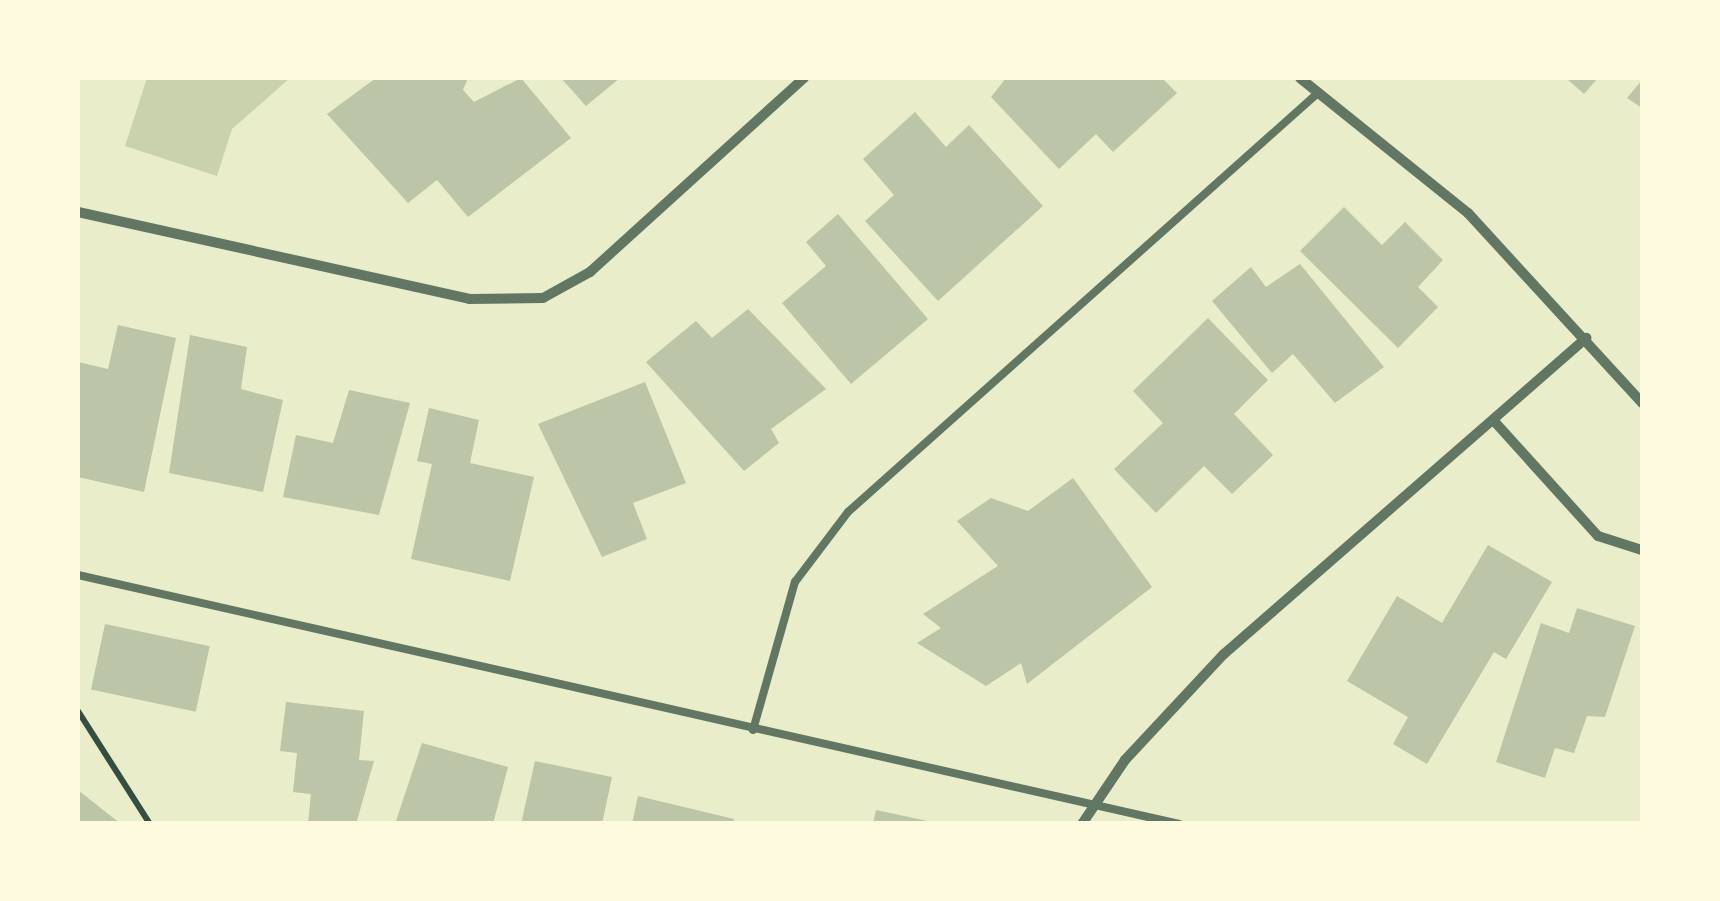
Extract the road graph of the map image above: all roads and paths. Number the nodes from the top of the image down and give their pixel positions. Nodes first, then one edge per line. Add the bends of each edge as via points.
1 (804, 78) edge
2 (1300, 78) edge
3 (1320, 92) junction
4 (78, 212) edge
5 (1586, 338) junction
6 (1642, 403) edge
7 (1494, 421) junction
8 (1642, 550) edge
9 (78, 575) edge
10 (78, 711) edge
11 (753, 730) junction
12 (1094, 806) junction
13 (150, 824) edge
14 (1082, 824) edge
15 (1180, 824) edge

1 - 4 street via 590,272 543,298 469,299
2 - 3 street
3 - 5 street via 1468,213
3 - 11 lane via 848,512 795,582
5 - 6 street
5 - 7 street
7 - 8 street via 1598,536
7 - 12 street via 1224,654
9 - 11 lane
10 - 13 path
11 - 12 lane
12 - 14 street
12 - 15 lane

